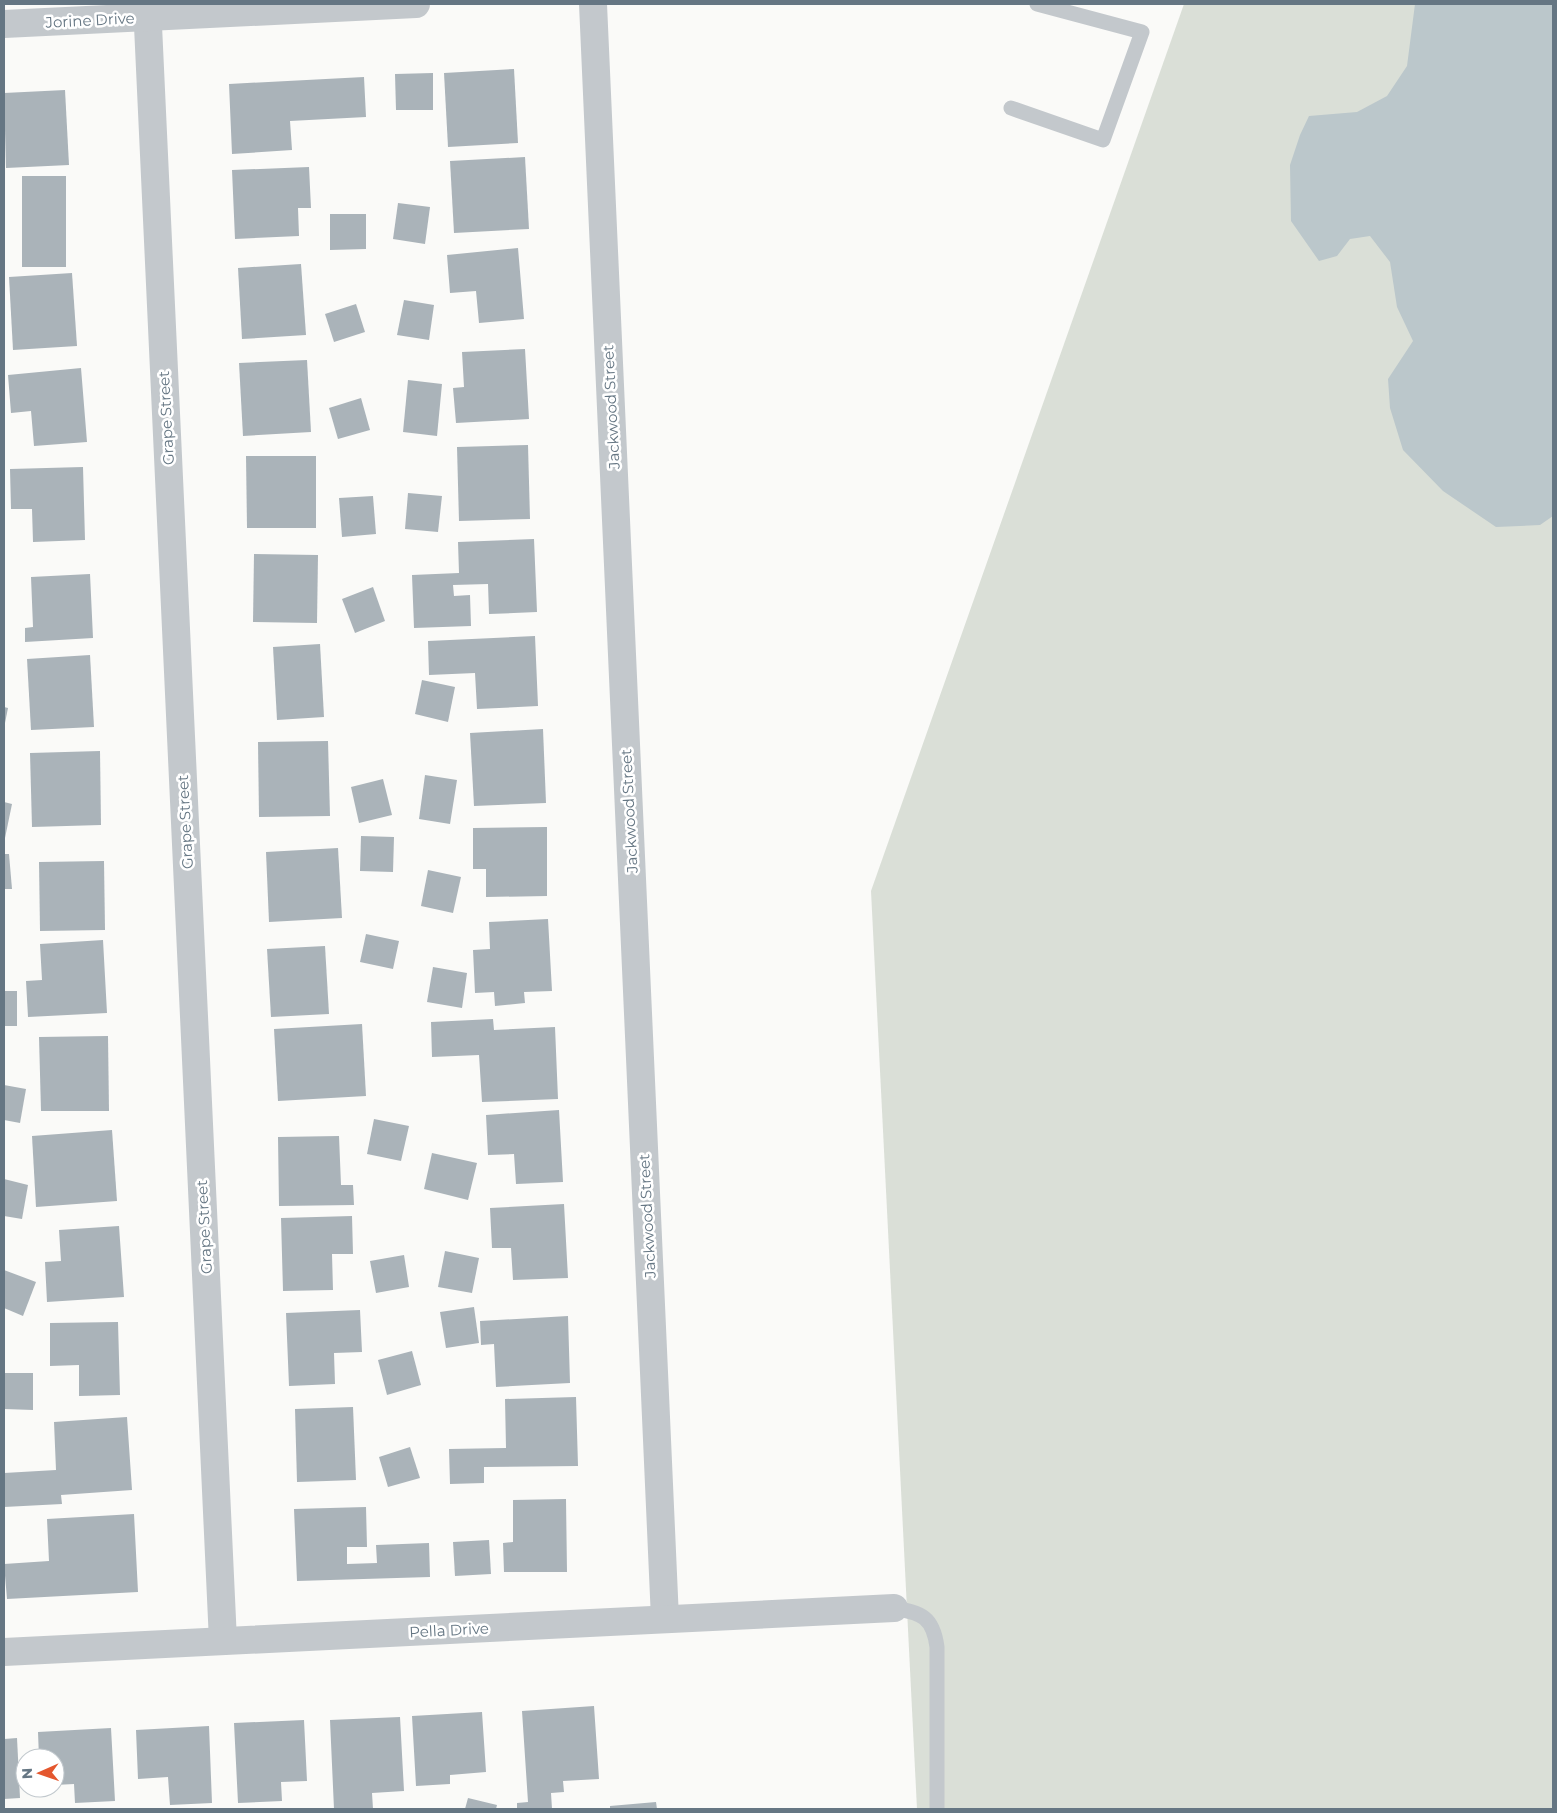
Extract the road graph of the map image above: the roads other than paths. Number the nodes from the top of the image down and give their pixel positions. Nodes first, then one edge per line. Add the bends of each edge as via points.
1 (416, 4) edge
2 (593, 4) edge
3 (1037, 4) edge
4 (147, 10) edge
5 (4, 24) edge
6 (1011, 108) dead end
7 (894, 1608) joint
8 (665, 1619) junction
9 (224, 1641) junction
10 (4, 1652) edge
11 (937, 1809) edge

1 - 4 street, Jorine Drive
2 - 8 street, Jackwood Street
3 - 6 lane via 1142,32 1102,140
4 - 5 street, Jorine Drive
4 - 9 street, Grape Street
7 - 8 street, Pella Drive
7 - 11 lane via 925,1618 934,1629 937,1646
8 - 9 street, Pella Drive
9 - 10 street, Pella Drive

